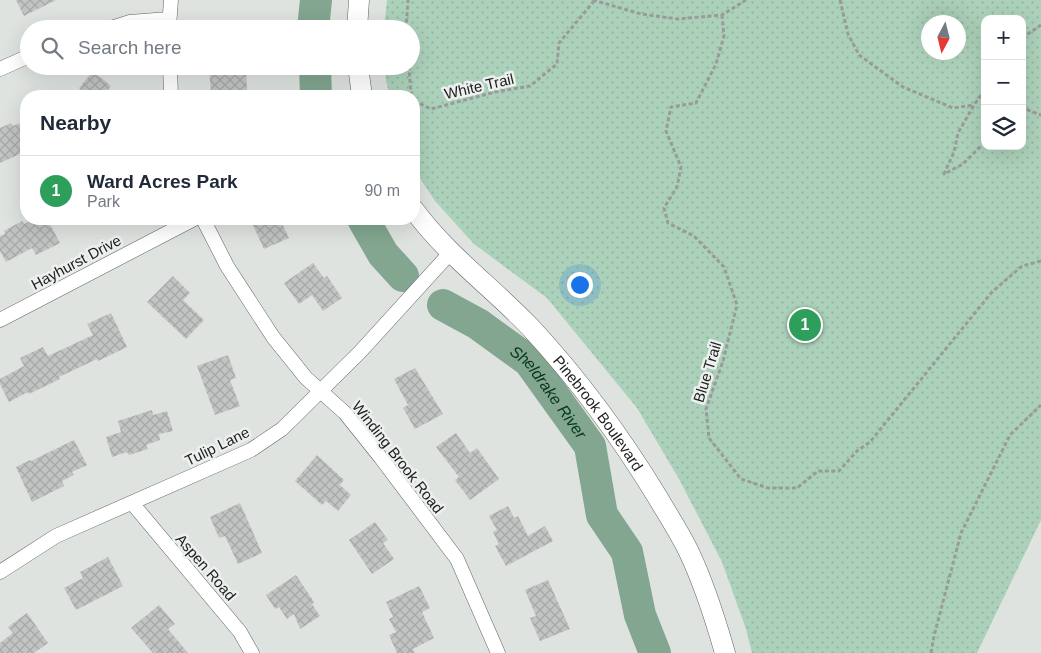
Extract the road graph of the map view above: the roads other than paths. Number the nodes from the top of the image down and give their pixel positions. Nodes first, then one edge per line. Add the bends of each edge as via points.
1 (171, 0) edge
2 (359, 0) edge
3 (169, 20) edge
4 (358, 20) edge
5 (20, 60) edge
6 (0, 68) edge
7 (170, 75) edge
8 (359, 75) edge
9 (171, 90) edge
10 (361, 90) edge
11 (420, 218) edge
12 (182, 225) edge
13 (206, 225) edge
14 (452, 252) junction
15 (0, 320) edge
16 (321, 391) junction
17 (132, 503) junction
18 (0, 572) edge
19 (252, 653) edge
20 (498, 653) edge
21 (725, 653) edge

1 - 3 street
2 - 4 street
5 - 6 street
7 - 9 street
8 - 10 street
11 - 14 street, Pinebrook Boulevard
12 - 15 street, Hayhurst Drive
13 - 16 street, Winding Brook Road via 226,266 273,337 306,378
14 - 16 street, Tulip Lane
14 - 21 street, Pinebrook Boulevard via 530,328 599,408 620,438 688,550
16 - 17 street, Tulip Lane via 282,429 251,450
16 - 20 street, Winding Brook Road via 345,413 382,458 456,559
17 - 18 street, Tulip Lane via 56,536
17 - 19 street, Aspen Road via 240,632

